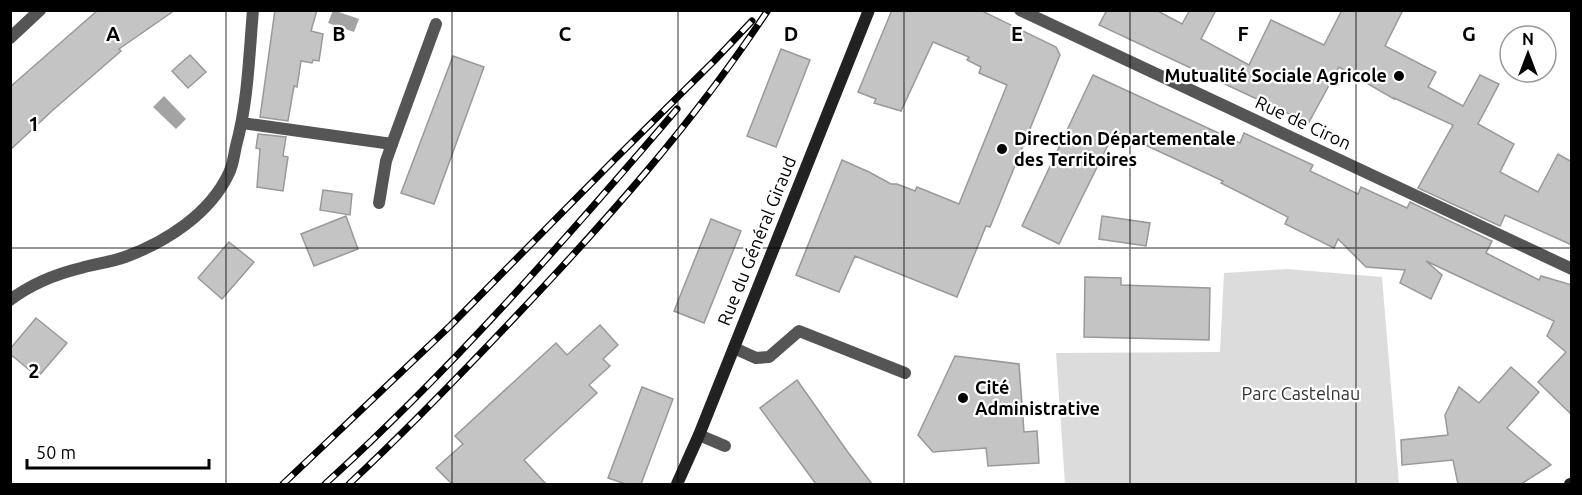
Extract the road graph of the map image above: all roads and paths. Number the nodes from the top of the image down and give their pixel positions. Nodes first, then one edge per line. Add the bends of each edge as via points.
1 (40, 10) edge
2 (253, 10) edge
3 (869, 10) edge
4 (1020, 10) edge
5 (436, 24) dead end
6 (10, 38) edge
7 (242, 123) junction
8 (392, 144) junction
9 (379, 203) dead end
10 (1572, 269) edge
11 (10, 300) edge
12 (734, 348) junction
13 (905, 373) dead end
14 (699, 435) junction
15 (724, 446) dead end
16 (677, 484) edge

1 - 6 street
2 - 7 street
3 - 12 street, Rue du Général Giraud
4 - 10 street, Rue de Ciron
5 - 8 street
7 - 8 street
7 - 11 street via 230,172 213,199 185,226 124,258 48,278
8 - 9 street
12 - 13 street via 756,358 769,357 800,331
12 - 14 street, Rue du Général Giraud
14 - 15 street
14 - 16 street, Rue du Général Giraud

